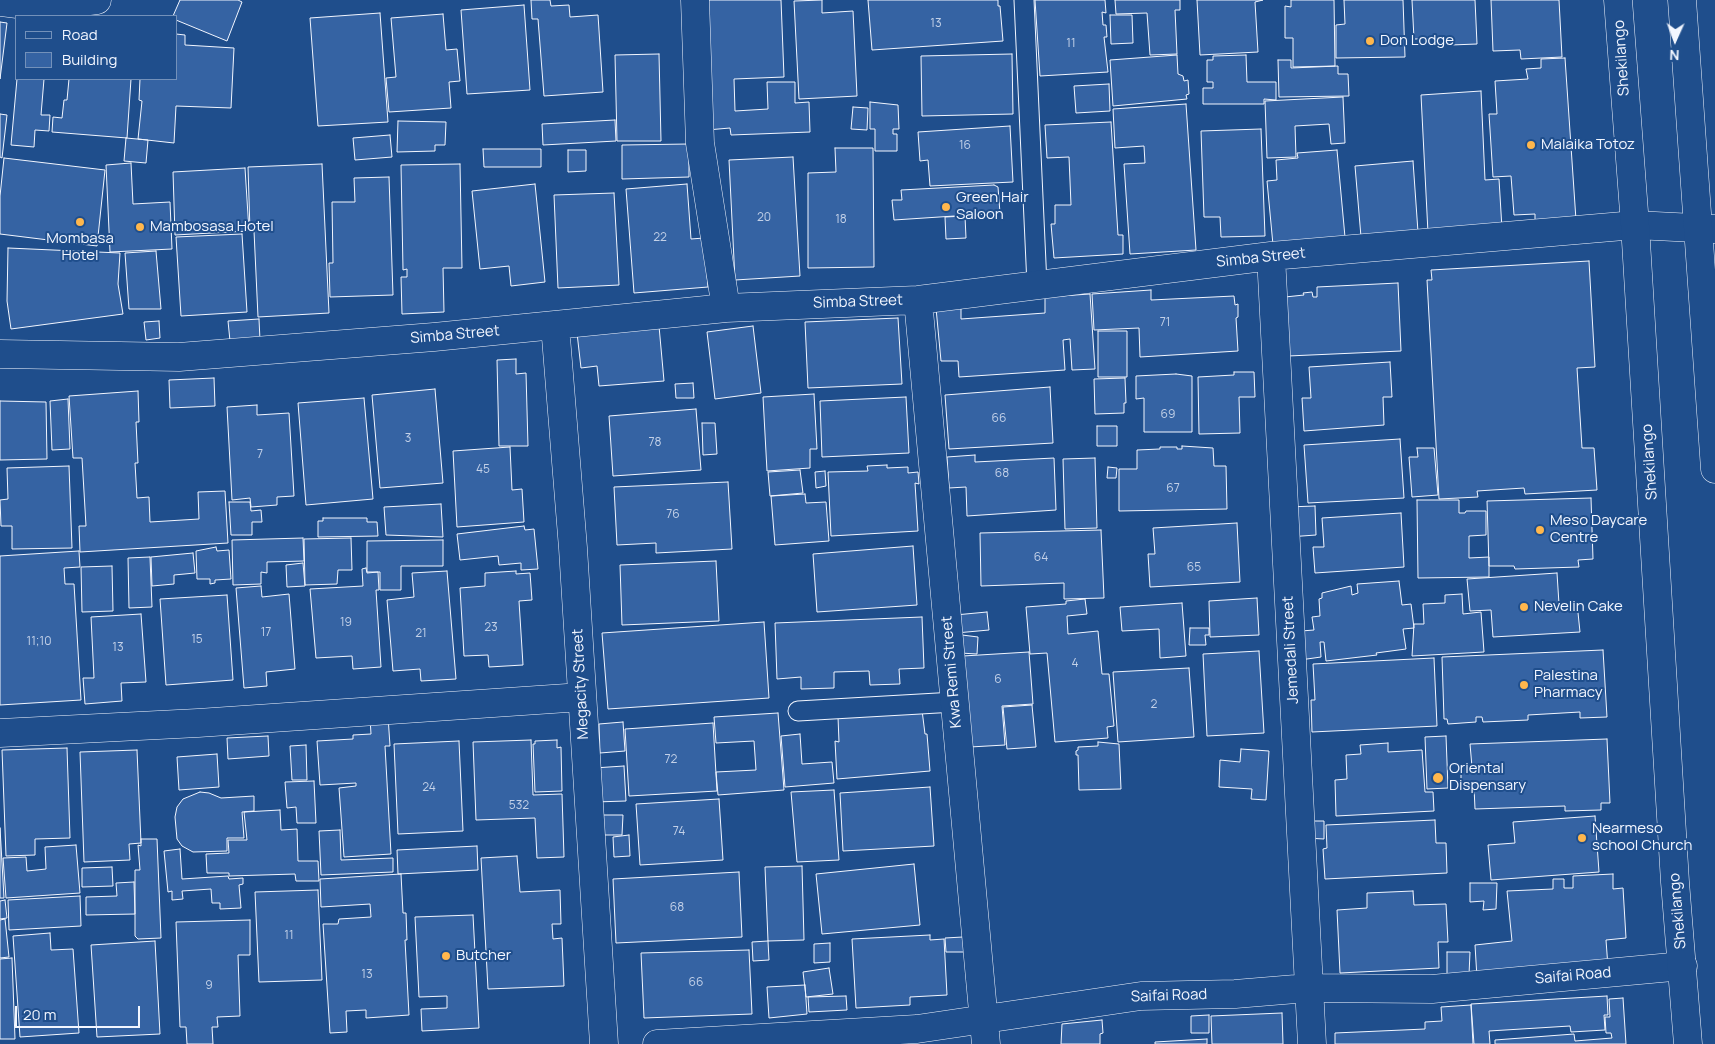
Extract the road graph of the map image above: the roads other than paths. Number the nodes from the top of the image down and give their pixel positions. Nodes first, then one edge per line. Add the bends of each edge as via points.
1 (97, 0) edge
2 (694, 0) edge
3 (1024, 0) edge
4 (1618, 0) edge
5 (1682, 0) edge
6 (0, 2) edge
7 (1635, 225) junction
8 (1707, 229) edge
9 (1271, 256) junction
10 (1037, 285) junction
11 (918, 300) junction
12 (726, 308) junction
13 (555, 325) junction
14 (0, 354) edge
15 (1715, 469) edge
16 (582, 697) junction
17 (955, 702) junction
18 (798, 711) dead end
19 (0, 733) edge
20 (1683, 966) junction
21 (1308, 988) junction
22 (985, 1032) edge
23 (604, 1044) edge
24 (657, 1044) edge
25 (1312, 1044) edge
26 (1688, 1044) edge

1 - 6 street via 41,7
2 - 12 street via 700,143
3 - 10 lane
4 - 7 street, Shekilango
5 - 8 street
7 - 8 street, Simba Street
7 - 9 street, Simba Street
7 - 20 street, Shekilango via 1675,882
8 - 15 street
9 - 10 street, Simba Street
9 - 21 street, Jemedali Street
10 - 11 street, Simba Street
11 - 12 street, Simba Street
11 - 17 street, Kwa Remi Street
12 - 13 street, Simba Street
13 - 14 street, Simba Street via 179,357
13 - 16 street, Megacity Street
16 - 19 street
16 - 23 street, Megacity Street
17 - 18 lane
17 - 22 street, Kwa Remi Street
20 - 21 street, Saifai Road via 1432,989
20 - 26 street, Shekilango
21 - 22 street, Saifai Road via 1236,994 1141,996
21 - 25 street, Jemedali Street
22 - 24 street, Saifai Road via 917,1029

